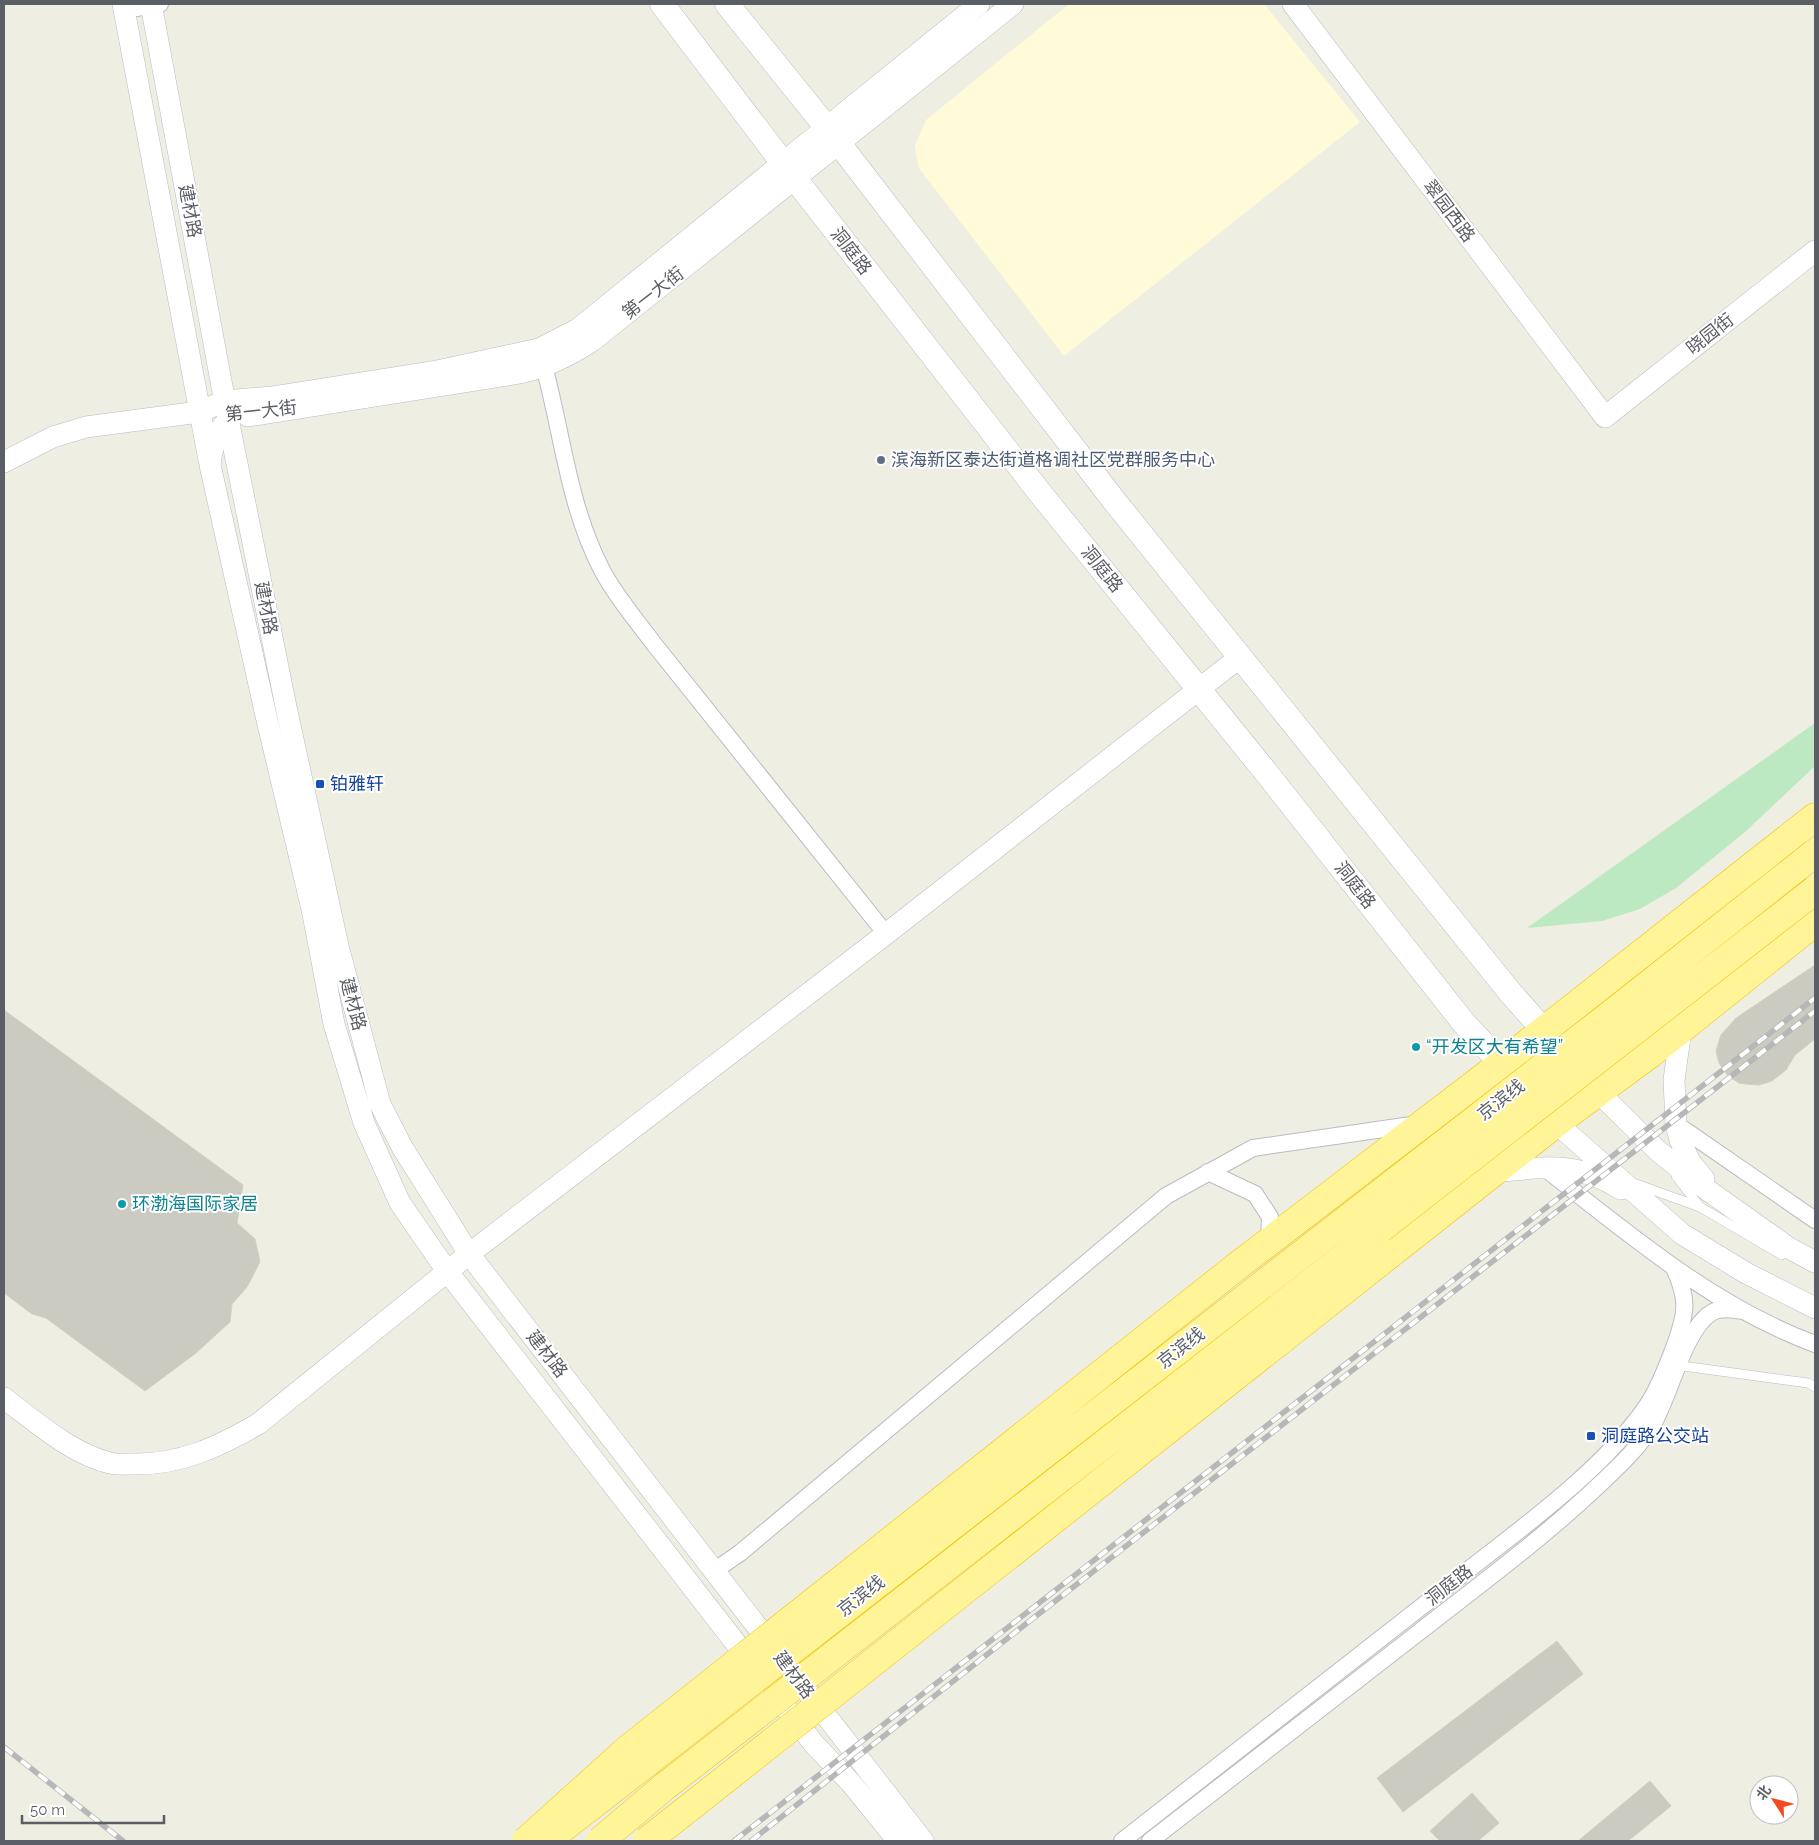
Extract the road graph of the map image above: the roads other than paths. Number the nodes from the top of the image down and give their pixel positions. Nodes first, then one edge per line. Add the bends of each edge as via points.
1 (154, 4) edge
2 (662, 4) edge
3 (727, 4) edge
4 (979, 4) edge
5 (1013, 4) edge
6 (1293, 4) edge
7 (124, 7) edge
8 (833, 136) junction
9 (790, 172) junction
10 (1815, 251) edge
11 (542, 358) junction
12 (273, 404) junction
13 (227, 410) junction
14 (198, 412) junction
15 (1605, 417) joint
16 (236, 460) junction
17 (4, 462) edge
18 (210, 465) junction
19 (1240, 657) junction
20 (1198, 689) junction
21 (1815, 817) edge
22 (1815, 853) edge
23 (1815, 890) edge
24 (1813, 924) edge
25 (886, 934) junction
26 (1681, 1029) junction
27 (1544, 1031) junction
28 (1501, 1064) junction
29 (1598, 1092) junction
30 (1425, 1123) junction
31 (1556, 1123) junction
32 (1676, 1124) junction
33 (1658, 1151) junction
34 (1542, 1167) junction
35 (1208, 1172) junction
36 (1494, 1172) junction
37 (1624, 1180) junction
38 (1719, 1196) junction
39 (1700, 1207) junction
40 (1815, 1220) edge
41 (1682, 1234) junction
42 (1269, 1240) junction
43 (469, 1254) junction
44 (1815, 1262) edge
45 (1674, 1268) junction
46 (447, 1271) junction
47 (1815, 1273) edge
48 (1815, 1308) edge
49 (1742, 1311) junction
50 (1815, 1344) edge
51 (1673, 1365) junction
52 (1815, 1387) edge
53 (4, 1398) edge
54 (714, 1571) junction
55 (526, 1841) edge
56 (546, 1841) edge
57 (600, 1841) edge
58 (647, 1841) edge
59 (898, 1841) edge
60 (923, 1841) edge
61 (1122, 1841) edge
62 (1150, 1841) edge

1 - 7 street
1 - 13 street, 建材路
2 - 9 main road, 洞庭路
3 - 8 main road
4 - 8 street, 第一大街
5 - 8 street, 第一大街
6 - 15 street, 翠园西路
7 - 14 street, 建材路
8 - 9 street, 第一大街
8 - 19 main road via 1106,490
9 - 11 street, 第一大街 via 592,341
9 - 20 main road, 洞庭路 via 1040,493
10 - 15 street, 晓园街
11 - 12 street, 第一大街 via 437,371
11 - 25 street via 564,460 603,572 620,600 659,650
12 - 13 street, 第一大街
12 - 16 street via 246,429 239,441
13 - 14 street, 第一大街
13 - 16 street, 建材路
13 - 18 street via 214,442
14 - 17 street, 第一大街 via 86,427 53,437
14 - 18 street, 建材路
16 - 43 street, 建材路 via 338,946 380,1104 406,1154
18 - 46 street, 建材路 via 312,909 334,1024 364,1123 400,1203
19 - 20 street
19 - 27 main road
20 - 25 street
20 - 28 main road, 洞庭路 via 1463,1022
21 - 27 highway
22 - 56 highway, 京滨线, bridge
23 - 57 highway, 京滨线, bridge via 687,1768
24 - 26 highway
25 - 43 street
26 - 29 highway
26 - 32 street via 1674,1080
27 - 28 highway
27 - 29 main road
28 - 30 highway
28 - 31 main road, 洞庭路
29 - 31 highway
29 - 33 street
30 - 35 street via 1253,1148
30 - 42 highway
31 - 36 highway
31 - 37 street
32 - 38 street via 1690,1162
32 - 40 street
33 - 38 street
33 - 39 lane
34 - 36 street
34 - 41 street via 1584,1170 1608,1181
34 - 45 street
35 - 42 street via 1255,1194 1270,1217
35 - 54 street via 1166,1196 740,1553
36 - 58 highway, bridge
37 - 39 lane
37 - 41 street
38 - 44 street via 1789,1248
39 - 47 lane
41 - 48 street via 1746,1273
42 - 55 highway, bridge via 628,1749
43 - 46 street
43 - 54 street, 建材路
45 - 49 street
45 - 51 street, 洞庭路 via 1681,1282 1684,1311
46 - 53 street via 258,1424 223,1444 187,1458 149,1464 112,1464 79,1451
46 - 59 street, 建材路 via 814,1744 851,1782
49 - 50 street
49 - 51 street, 洞庭路 via 1724,1308 1711,1313 1690,1337
51 - 52 lane via 1808,1383
51 - 61 street, 洞庭路 via 1637,1418 1544,1510
51 - 62 street, 洞庭路 via 1664,1404 1651,1427 1615,1470 1585,1498 1491,1576
54 - 60 street, 建材路

